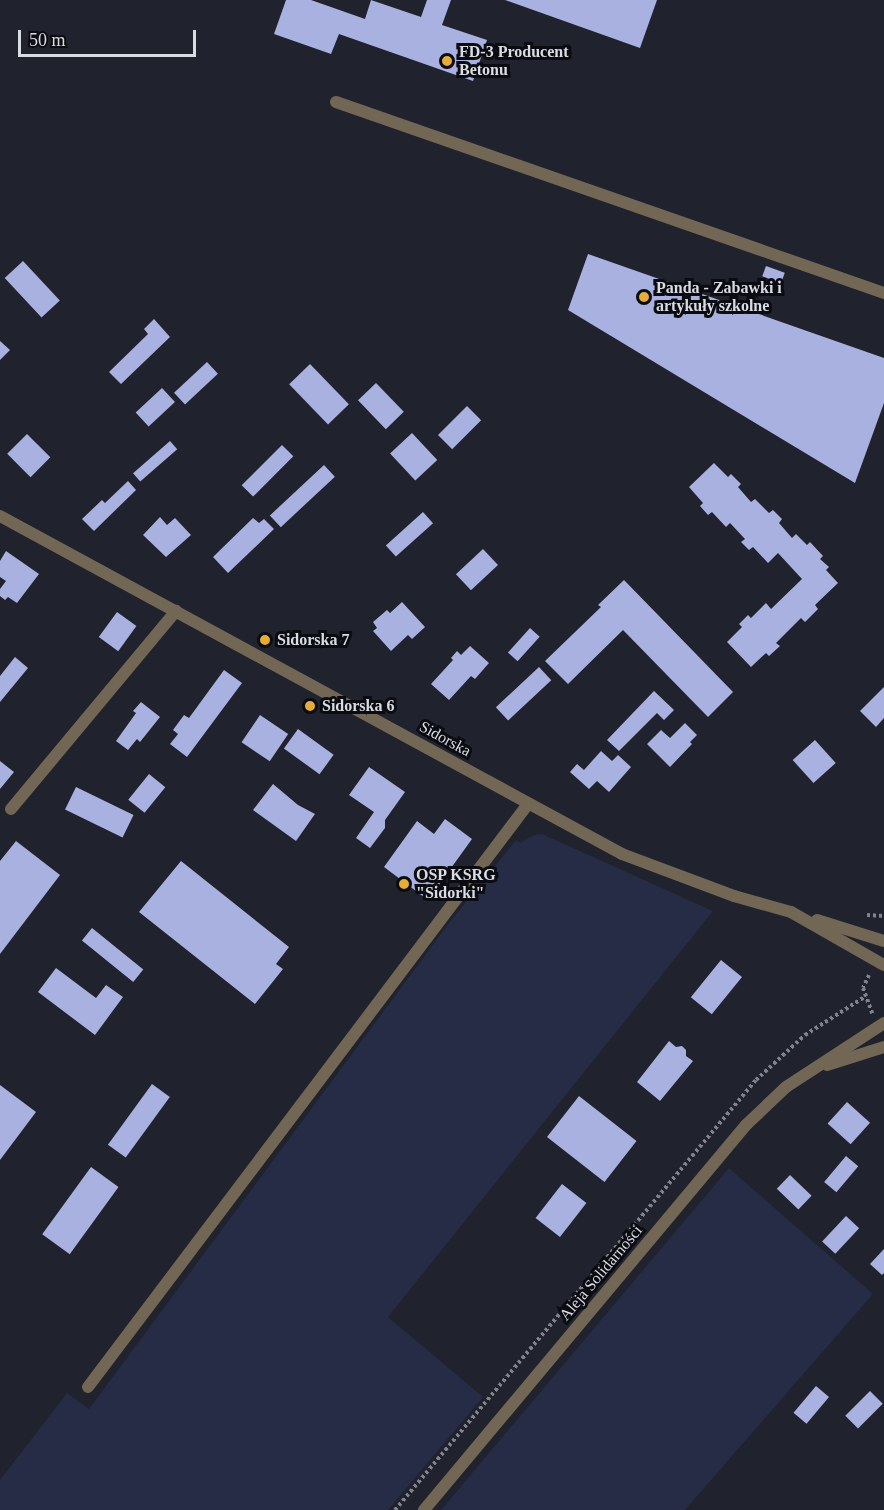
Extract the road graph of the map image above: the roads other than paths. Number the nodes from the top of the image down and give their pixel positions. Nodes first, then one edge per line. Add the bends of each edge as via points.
1 (336, 102) dead end
2 (884, 293) edge
3 (0, 516) edge
4 (176, 611) junction
5 (528, 804) junction
6 (11, 809) dead end
7 (791, 912) junction
8 (884, 941) edge
9 (878, 966) edge
10 (879, 1020) edge
11 (884, 1047) edge
12 (815, 1069) junction
13 (88, 1387) dead end
14 (424, 1510) edge

1 - 2 street
3 - 4 street, Sidorska
4 - 5 street, Sidorska
4 - 6 street
5 - 7 street, Sidorska via 622,854 734,896
5 - 13 street
7 - 8 street
7 - 9 street, Sidorska
10 - 12 street
11 - 12 street
12 - 14 street, Aleja Solidarności via 786,1087 746,1125

